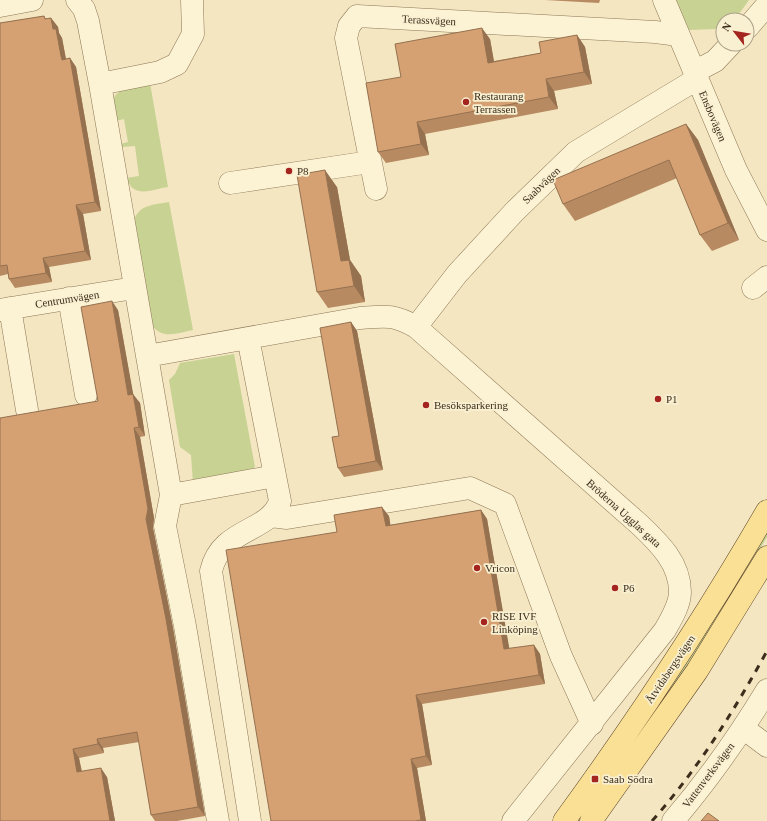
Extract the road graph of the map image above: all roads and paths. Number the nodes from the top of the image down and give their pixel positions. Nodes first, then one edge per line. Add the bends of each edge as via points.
1 (32, 0) edge
2 (77, 0) edge
3 (192, 0) edge
4 (664, 0) edge
5 (767, 5) edge
6 (0, 6) edge
7 (755, 19) edge
8 (678, 35) junction
9 (723, 52) edge
10 (696, 75) junction
11 (100, 84) junction
12 (370, 162) junction
13 (230, 182) dead end
14 (376, 189) dead end
15 (767, 230) edge
16 (134, 288) junction
17 (69, 298) junction
18 (5, 309) edge
19 (416, 328) junction
20 (248, 338) junction
21 (147, 356) junction
22 (86, 395) dead end
23 (27, 410) dead end
24 (275, 476) junction
25 (170, 495) junction
26 (767, 511) edge
27 (271, 516) junction
28 (767, 557) edge
29 (767, 690) edge
30 (592, 724) junction
31 (743, 728) junction
32 (767, 746) edge
33 (250, 819) edge
34 (218, 821) edge
35 (227, 821) edge
36 (513, 821) edge
37 (564, 821) edge
38 (592, 821) edge
39 (672, 821) edge

1 - 6 street
2 - 11 street via 84,9 88,21
3 - 11 street via 192,34 177,64 160,72
4 - 8 street, Ensbovägen
5 - 7 street
8 - 10 street, Ensbovägen
8 - 12 street, Terassvägen via 647,31 357,16 346,38
9 - 10 street, Saabvägen
10 - 15 street, Ensbovägen via 736,170
10 - 19 street, Saabvägen via 576,152 515,211 457,274
11 - 16 street
12 - 13 street
12 - 14 street, Terassvägen
16 - 17 street, Centrumvägen
16 - 21 street
17 - 18 street, Centrumvägen
17 - 22 street
18 - 23 street
19 - 20 street, Bröderna Ugglas gata via 404,320 391,316 360,318
19 - 30 street, Bröderna Ugglas gata via 640,524 667,552 674,565 680,592 673,616 656,644
20 - 21 street, Bröderna Ugglas gata
20 - 24 street
21 - 25 street
24 - 25 street
24 - 27 street via 280,501
25 - 34 street via 165,526 185,626
26 - 37 main road, Åtvidabergsvägen via 673,664
27 - 30 street via 287,518 470,488 505,504 561,656
27 - 33 street via 222,548 214,559 211,571
28 - 38 main road, Åtvidabergsvägen via 697,671
29 - 31 street, Vattenverksvägen
30 - 36 street, Bröderna Ugglas gata
31 - 32 street
31 - 39 street, Vattenverksvägen via 712,772
33 - 35 street

